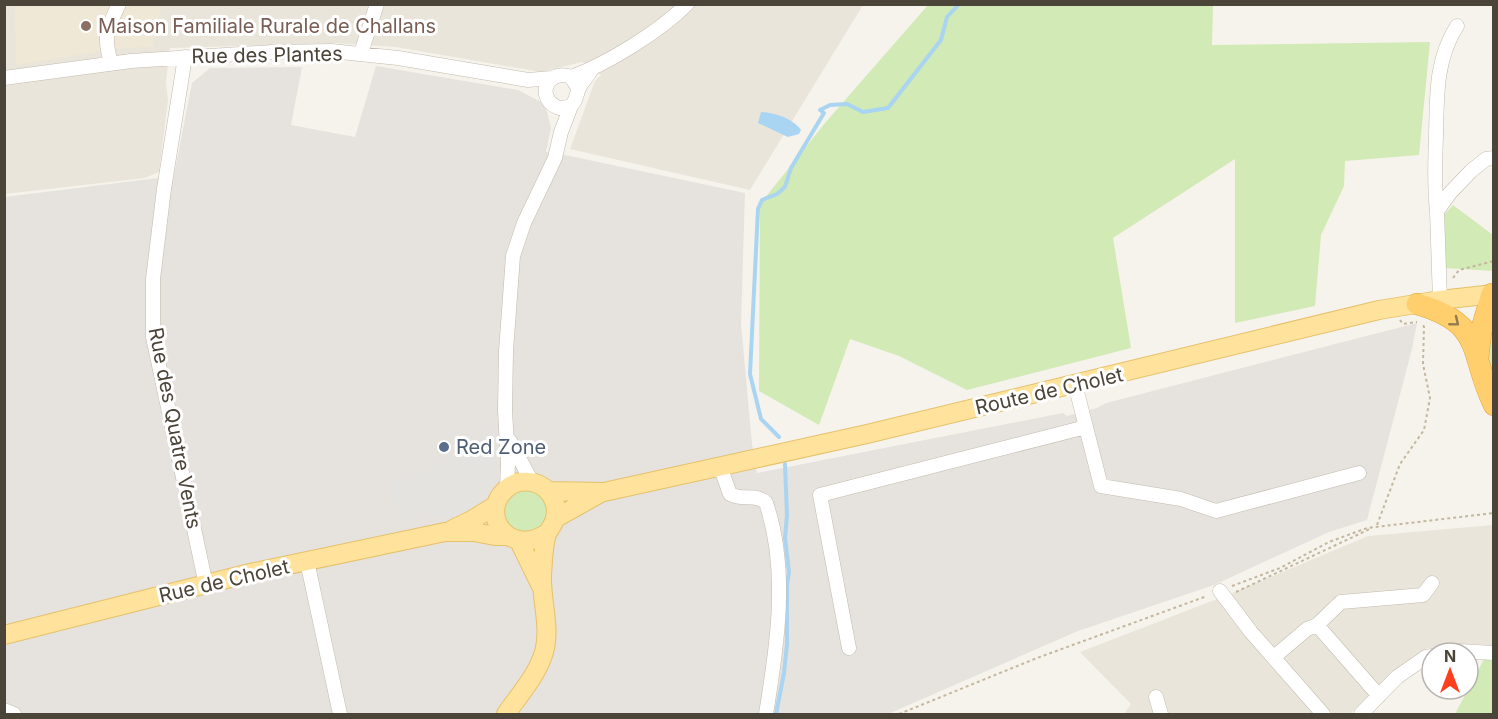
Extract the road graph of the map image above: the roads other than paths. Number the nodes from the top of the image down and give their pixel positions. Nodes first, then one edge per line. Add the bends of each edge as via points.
1 (119, 4) edge
2 (377, 4) edge
3 (687, 4) edge
4 (1457, 26) dead end
5 (361, 53) junction
6 (185, 57) junction
7 (111, 63) junction
8 (4, 78) edge
9 (552, 78) junction
10 (528, 80) junction
11 (575, 83) junction
12 (545, 92) junction
13 (554, 106) junction
14 (571, 106) junction
15 (561, 132) junction
16 (1494, 158) edge
17 (1437, 211) junction
18 (1493, 295) edge
19 (1446, 299) junction
20 (1407, 305) junction
21 (1478, 357) junction
22 (1075, 384) junction
23 (1494, 405) edge
24 (1086, 427) junction
25 (508, 437) junction
26 (720, 466) junction
27 (1359, 473) dead end
28 (532, 482) junction
29 (507, 488) junction
30 (548, 491) junction
31 (604, 492) junction
32 (496, 505) junction
33 (552, 526) junction
34 (445, 532) junction
35 (513, 539) junction
36 (307, 561) junction
37 (1432, 583) dead end
38 (206, 585) junction
39 (542, 588) junction
40 (1226, 593) road end
41 (1317, 625) junction
42 (4, 635) edge
43 (849, 648) dead end
44 (1274, 657) junction
45 (1420, 661) edge
46 (1379, 696) junction
47 (1156, 697) dead end
48 (4, 710) edge
49 (14, 714) edge
50 (340, 714) edge
51 (506, 714) edge
52 (766, 714) edge
53 (1161, 714) edge
54 (1323, 714) edge
55 (1360, 714) edge

1 - 7 street via 106,44
2 - 5 street
3 - 11 street
4 - 17 street via 1439,70
5 - 6 street, Rue des Plantes
5 - 10 street, Rue des Plantes
6 - 7 street, Rue des Plantes
6 - 38 street, Rue des Quatre Vents via 154,268 153,337
7 - 8 street, Rue des Plantes
9 - 10 street, Rue des Plantes
9 - 11 street via 565,75
9 - 12 street
10 - 12 street, Rue des Plantes
11 - 14 street via 578,96
12 - 13 street
13 - 14 street
13 - 15 street
14 - 15 street
15 - 25 street via 555,158 513,256 506,351
16 - 17 street via 1486,159 1471,171
17 - 19 street
18 - 19 main road, Route de Cholet
18 - 21 highway via 1481,331
19 - 20 main road, Route de Cholet
20 -> 21 highway via 1436,309 1459,324
20 - 22 main road, Route de Cholet
21 - 23 highway
22 - 24 street
22 - 26 main road, Route de Cholet
24 - 27 street via 1101,486 1181,499 1216,511
24 - 43 street via 820,495
25 - 28 street
25 - 29 street
26 - 31 main road, Route de Cholet
26 - 52 street via 730,494 759,498 766,503 774,534 778,574 776,641
28 - 29 main road via 523,481
28 - 30 main road
29 - 32 main road
30 - 31 main road, Route de Cholet
30 - 33 main road via 554,499
31 - 33 main road, Route de Cholet
32 - 34 main road, Rue de Cholet
32 - 35 main road via 497,522
33 - 35 main road via 539,539
33 - 39 main road
34 - 35 main road, Rue de Cholet
34 - 36 main road, Rue de Cholet
35 - 39 main road
36 - 38 main road, Rue de Cholet
36 - 50 street
37 - 41 street via 1423,595 1341,602
38 - 42 main road, Rue de Cholet
39 - 51 main road via 547,628 544,652 535,673
40 - 44 street
41 - 44 street
41 - 46 street
44 - 54 street
45 - 46 street
46 - 55 street
47 - 53 street
48 - 49 street

